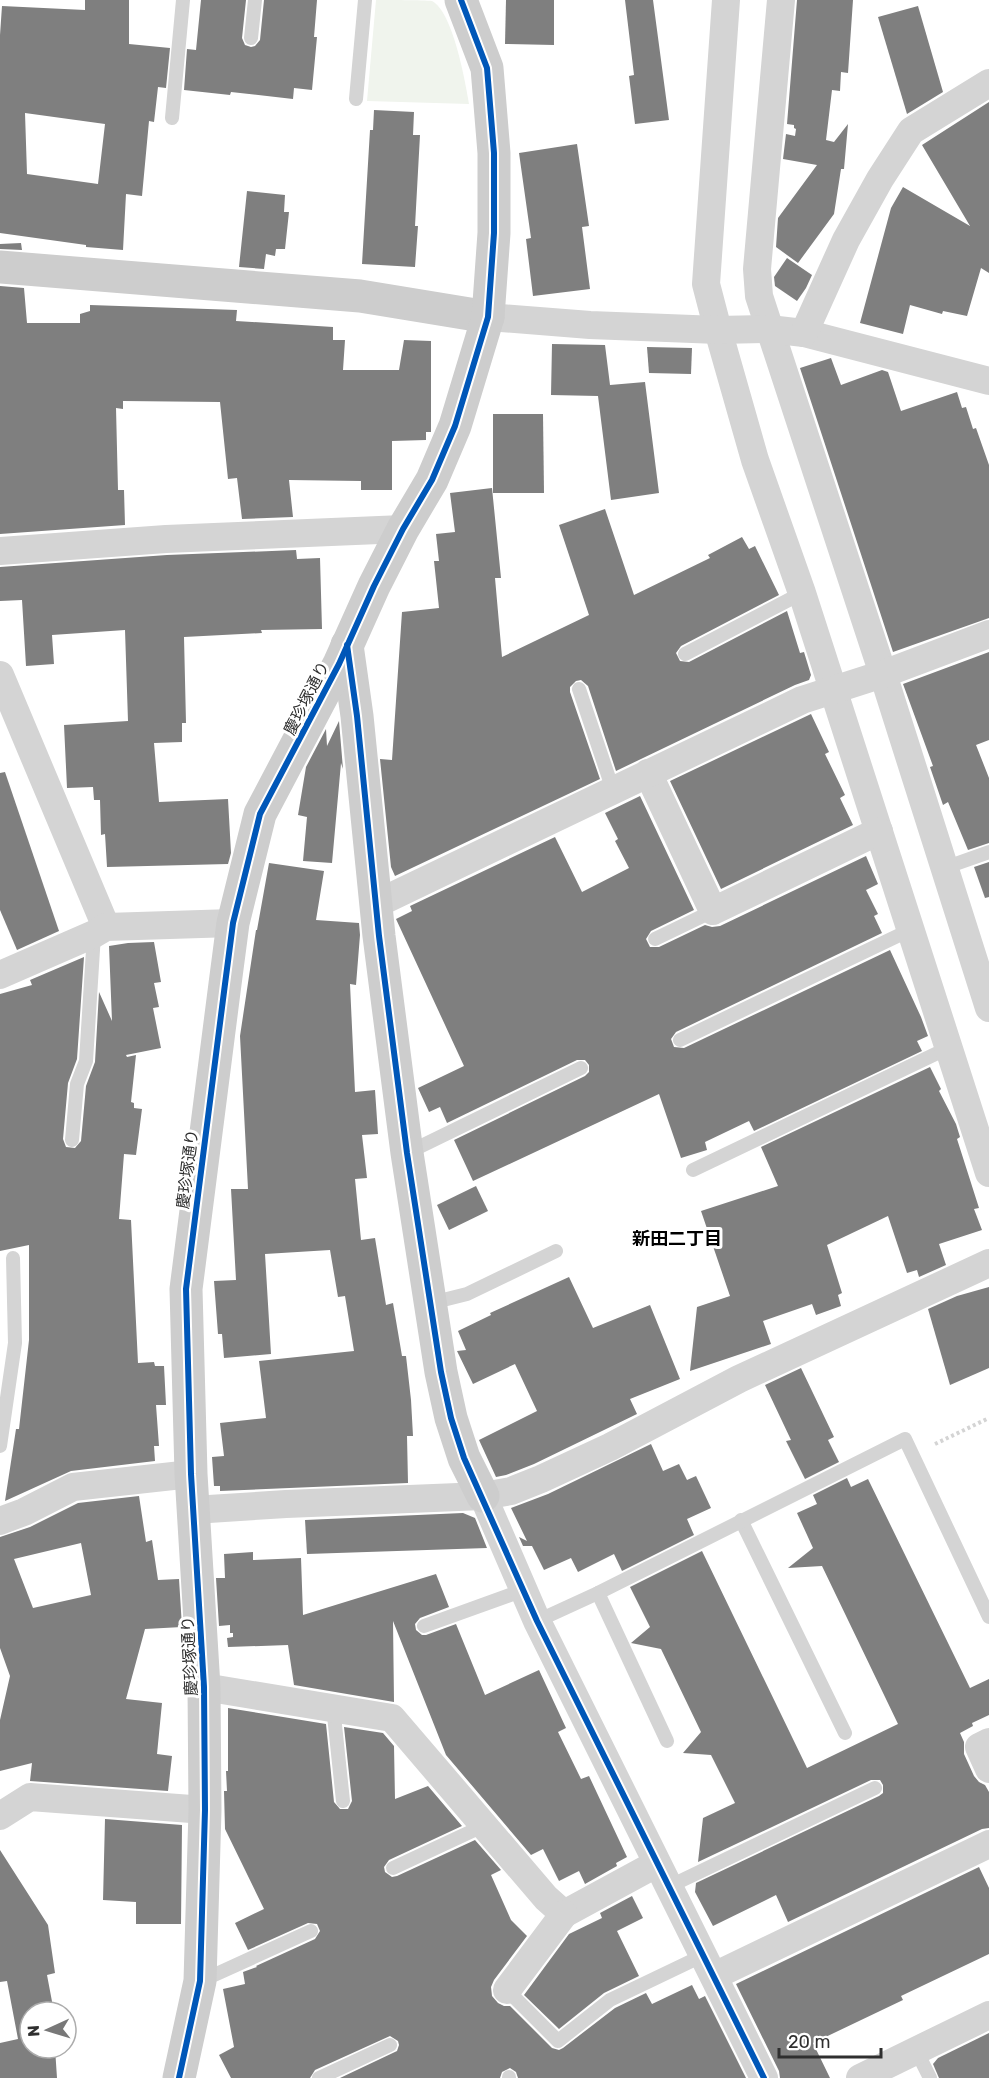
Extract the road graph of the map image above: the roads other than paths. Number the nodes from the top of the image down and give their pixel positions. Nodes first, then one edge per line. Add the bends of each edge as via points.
1 (183, 0) edge
2 (255, 0) edge
3 (365, 0) edge
4 (461, 0) edge
5 (726, 0) edge
6 (781, 0) edge
7 (251, 38) dead end
8 (989, 83) edge
9 (356, 99) dead end
10 (172, 118) dead end
11 (0, 267) edge
12 (488, 317) junction
13 (769, 329) junction
14 (718, 330) junction
15 (804, 333) junction
16 (987, 386) edge
17 (404, 529) junction
18 (0, 551) edge
19 (802, 593) junction
20 (989, 633) edge
21 (347, 645) junction
22 (685, 654) dead end
23 (883, 674) junction
24 (0, 675) edge
25 (833, 688) junction
26 (579, 689) dead end
27 (648, 773) junction
28 (613, 790) junction
29 (879, 831) junction
30 (989, 852) edge
31 (944, 868) junction
32 (376, 904) junction
33 (713, 911) junction
34 (233, 923) junction
35 (100, 930) junction
36 (910, 930) junction
37 (655, 939) dead end
38 (984, 973) edge
39 (0, 975) edge
40 (989, 1008) edge
41 (680, 1040) dead end
42 (948, 1048) junction
43 (581, 1068) dead end
44 (72, 1140) dead end
45 (406, 1153) junction
46 (693, 1170) dead end
47 (989, 1173) edge
48 (556, 1251) dead end
49 (13, 1258) dead end
50 (989, 1263) edge
51 (431, 1303) junction
52 (0, 1446) edge
53 (191, 1474) junction
54 (483, 1496) junction
55 (193, 1510) junction
56 (741, 1520) junction
57 (0, 1521) edge
58 (524, 1590) junction
59 (598, 1593) junction
60 (989, 1617) edge
61 (537, 1621) junction
62 (424, 1626) dead end
63 (204, 1687) junction
64 (333, 1706) junction
65 (845, 1733) dead end
66 (667, 1741) dead end
67 (989, 1742) edge
68 (989, 1769) edge
69 (875, 1788) dead end
70 (343, 1801) dead end
71 (205, 1810) junction
72 (0, 1815) edge
73 (483, 1826) junction
74 (989, 1844) edge
75 (393, 1868) dead end
76 (662, 1875) junction
77 (564, 1914) junction
78 (311, 1931) dead end
79 (709, 1966) junction
80 (200, 1981) junction
81 (507, 1990) joint
82 (989, 2015) edge
83 (390, 2045) dead end
84 (916, 2050) junction
85 (179, 2078) edge
86 (319, 2078) edge
87 (764, 2078) edge
88 (860, 2078) edge
89 (930, 2078) edge

1 - 10 lane
2 - 7 lane
3 - 9 lane
4 - 12 street, 慶珍塚通り via 488,79 494,153
5 - 14 street via 706,284
6 - 13 street via 757,269 759,296
8 - 15 street via 911,131 846,240
11 - 12 street via 360,296
12 - 14 street
12 - 17 street, 慶珍塚通り via 455,426 432,480
13 - 14 street
13 - 15 street
13 - 23 street
14 - 19 street via 755,460
15 - 16 street
17 - 18 street
17 - 21 street, 慶珍塚通り
19 - 22 lane
19 - 25 street
20 - 23 street
21 - 32 street
21 - 34 street, 慶珍塚通り via 260,814
23 - 25 street
23 - 31 street
24 - 35 street
25 - 27 street
25 - 29 street
26 - 28 lane
27 - 28 street
27 - 33 street
28 - 32 street
29 - 33 street
29 - 36 street
30 - 31 lane
31 - 38 street
32 - 45 street
33 - 37 lane
34 - 35 street
34 - 53 street, 慶珍塚通り via 186,1289
35 - 39 street
35 - 44 lane via 86,1061 77,1084
36 - 41 lane
36 - 42 street
38 - 40 street
42 - 46 lane
42 - 47 street
43 - 45 lane
45 - 51 street
48 - 51 lane via 467,1294
49 - 52 lane via 15,1343
50 - 54 street via 739,1379 541,1479 511,1491
51 - 54 street via 451,1418 464,1458
53 - 55 street, 慶珍塚通り
53 - 57 street via 73,1487
54 - 55 street
54 - 58 street
55 - 63 street, 慶珍塚通り
56 - 59 lane
56 - 60 lane via 905,1439
56 - 65 lane
58 - 61 street
58 - 62 lane
59 - 61 lane
59 - 66 lane
61 - 76 street
63 - 64 street
63 - 71 street, 慶珍塚通り
64 - 70 lane
64 - 73 street via 392,1718
67 - 68 street via 979,1747
69 - 76 lane
71 - 72 street via 30,1797
71 - 80 street, 慶珍塚通り
73 - 75 lane
73 - 77 street
74 - 79 street
76 - 77 street
76 - 79 street
77 - 81 street
78 - 80 lane
79 - 81 lane via 610,2000 558,2041
79 - 87 street
80 - 85 street, 慶珍塚通り
82 - 84 street
83 - 86 lane
84 - 88 street
84 - 89 lane

